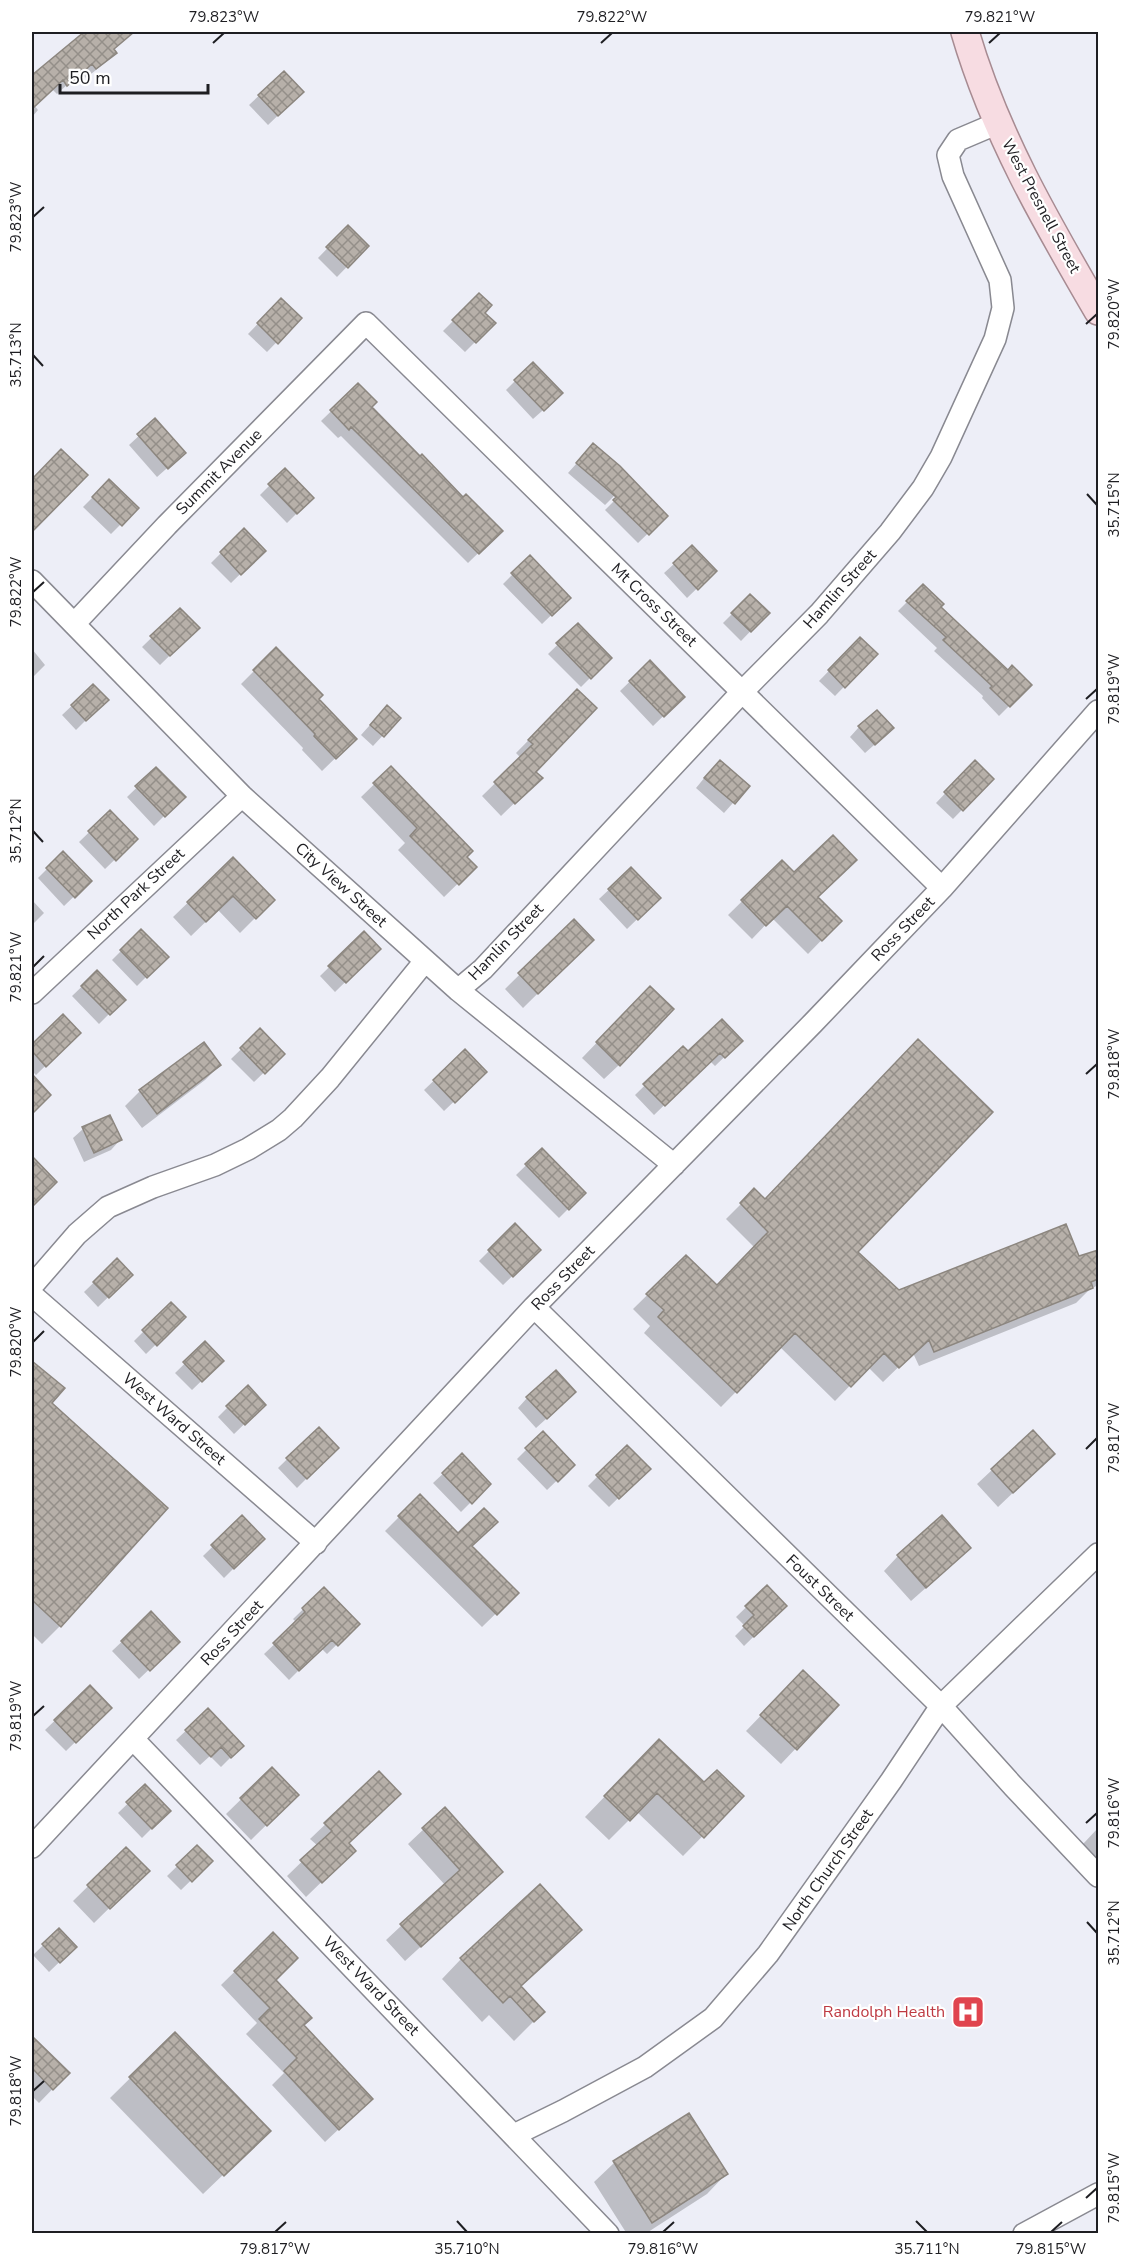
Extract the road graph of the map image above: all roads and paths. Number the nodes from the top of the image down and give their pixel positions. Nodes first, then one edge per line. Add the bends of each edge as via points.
1 (964, 32) edge
2 (998, 123) junction
3 (1098, 311) edge
4 (366, 323) joint
5 (32, 581) edge
6 (74, 624) junction
7 (742, 692) junction
8 (1098, 711) edge
9 (242, 796) junction
10 (942, 888) junction
11 (425, 961) junction
12 (458, 990) junction
13 (32, 993) edge
14 (674, 1166) junction
15 (32, 1286) edge
16 (32, 1295) edge
17 (534, 1307) junction
18 (316, 1543) junction
19 (1098, 1554) edge
20 (941, 1706) junction
21 (133, 1739) junction
22 (32, 1847) edge
23 (1098, 1876) edge
24 (514, 2134) junction
25 (1098, 2194) edge
26 (608, 2234) edge
27 (1024, 2234) edge

1 - 2 main road, West Presnell Street
2 - 3 main road, West Presnell Street via 1019,172
2 - 7 street, Hamlin Street via 958,140 948,155 953,176 1000,280 1003,308 980,375 941,457 890,532 819,614
4 - 6 street, Summit Avenue
4 - 7 street, Mt Cross Street
5 - 6 street, City View Street
6 - 9 street, City View Street
7 - 10 street, Mt Cross Street
7 - 12 street, Hamlin Street via 483,969
8 - 10 street, Ross Street
9 - 11 street, City View Street
9 - 13 street, North Park Street
10 - 14 street, Ross Street
11 - 12 street, City View Street
11 - 15 street via 330,1078 279,1130 215,1165 108,1207 77,1234
12 - 14 street, City View Street
14 - 17 street, Ross Street
16 - 18 street, West Ward Street
17 - 18 street, Ross Street
17 - 20 street, Foust Street
18 - 21 street, Ross Street
19 - 20 street, North Church Street
20 - 23 street, Foust Street
20 - 24 street, North Church Street via 768,1954 713,2018 645,2067
21 - 22 street, Ross Street
21 - 24 street, West Ward Street
24 - 26 street, West Ward Street
25 - 27 street

